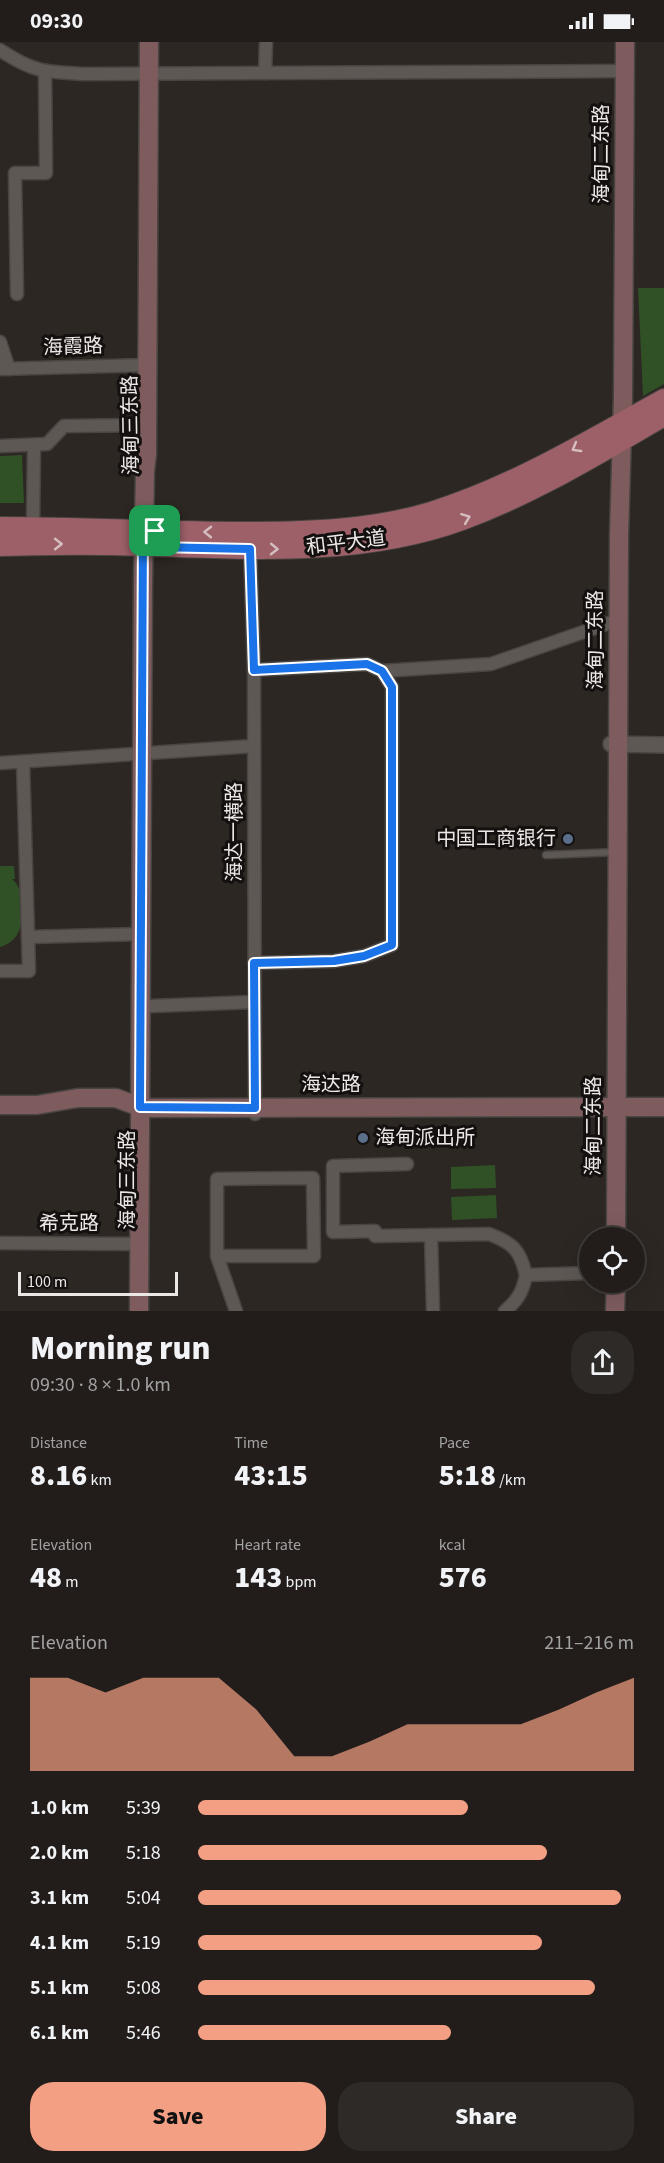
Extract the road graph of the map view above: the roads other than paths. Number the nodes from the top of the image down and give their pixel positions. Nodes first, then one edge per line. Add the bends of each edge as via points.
1 (149, 42) edge
2 (154, 42) edge
3 (266, 42) edge
4 (615, 42) edge
5 (625, 42) edge
6 (0, 50) edge
7 (620, 71) junction
8 (45, 72) junction
9 (265, 73) junction
10 (152, 74) junction
11 (17, 294) dead end
12 (0, 342) edge
13 (147, 365) junction
14 (4, 369) edge
15 (664, 399) edge
16 (664, 416) edge
17 (147, 425) junction
18 (617, 434) junction
19 (34, 445) junction
20 (0, 446) edge
21 (0, 527) edge
22 (33, 528) junction
23 (149, 539) junction
24 (0, 546) edge
25 (250, 549) junction
26 (612, 622) junction
27 (254, 670) junction
28 (382, 671) junction
29 (664, 739) edge
30 (615, 742) junction
31 (664, 744) edge
32 (254, 746) junction
33 (147, 754) junction
34 (23, 762) junction
35 (0, 763) edge
36 (614, 852) junction
37 (546, 855) dead end
38 (141, 934) junction
39 (28, 937) junction
40 (254, 963) junction
41 (0, 971) edge
42 (254, 1002) junction
43 (151, 1006) junction
44 (0, 1105) edge
45 (664, 1107) edge
46 (0, 1110) edge
47 (145, 1111) junction
48 (255, 1111) junction
49 (613, 1112) junction
50 (664, 1116) edge
51 (407, 1164) dead end
52 (608, 1227) edge
53 (616, 1227) edge
54 (431, 1235) junction
55 (0, 1243) edge
56 (139, 1244) junction
57 (217, 1256) junction
58 (579, 1273) edge
59 (526, 1275) junction
60 (608, 1293) edge
61 (616, 1293) edge
62 (139, 1311) edge
63 (150, 1311) edge
64 (236, 1311) edge
65 (433, 1311) edge
66 (505, 1311) edge
67 (607, 1311) edge
68 (615, 1311) edge

1 - 10 main road
2 - 10 main road, 海甸三东路
3 - 9 street
4 - 7 main road, 海甸二东路
5 - 7 main road, 海甸二东路
6 - 8 street
7 - 9 street
7 - 18 main road, 海甸二东路
8 - 10 street
8 - 11 street via 46,173 15,173
9 - 10 street
10 - 13 main road
10 - 23 main road, 海甸三东路 via 153,403
12 - 14 street
13 - 14 street, 海霞路
13 - 17 main road
15 - 18 main road, 和平大道
16 - 18 main road, 和平大道
17 - 19 street via 64,426 47,444
17 - 23 main road
18 -> 23 main road, 和平大道 via 510,482 432,511 398,519 353,527
25 -> 18 main road, 和平大道 via 354,543 402,536 461,520 543,485
18 - 26 main road, 海甸二东路
18 - 30 main road, 海甸二东路
19 - 20 street
19 - 22 street
21 - 22 main road, 和平大道
22 - 23 main road, 和平大道
24 -> 23 main road, 和平大道 via 110,544
23 - 25 main road, 和平大道
23 - 33 main road
25 - 27 street, 海达一横路
26 - 28 street via 491,664
26 - 30 main road, 海甸二东路
27 - 28 street via 367,664
27 - 32 street, 海达一横路
28 - 40 street via 392,687 392,945 364,956 334,961
29 - 30 street
30 - 31 street
30 - 36 main road, 海甸二东路
32 - 33 street
32 - 40 street, 海达一横路
33 - 34 street
33 - 38 main road
33 - 43 main road, 海甸三东路
34 - 35 street
34 - 39 street
36 - 37 lane
36 - 49 main road, 海甸二东路
38 - 39 street
38 - 47 main road
39 - 41 street via 29,971
40 - 42 street, 海达一横路
42 - 43 street
42 - 48 street, 海达一横路
43 - 47 main road, 海甸三东路
44 - 47 main road, 海达路 via 116,1098
45 - 49 main road, 海达路
46 - 47 main road, 海达路
47 - 48 main road, 海达路
47 - 56 main road
47 - 63 main road, 海甸三东路
48 - 49 main road, 海达路
49 - 50 main road, 海达路
49 - 52 main road, 海甸二东路
49 - 53 main road, 海甸二东路
51 - 54 street via 333,1166 333,1232
54 - 59 street via 489,1234 504,1240 520,1255
54 - 65 street
55 - 56 street, 希克路
56 - 62 main road
57 - 57 street via 217,1179 313,1178 314,1256
57 - 64 street
58 - 59 street
59 - 66 street via 516,1302
60 - 67 main road
61 - 68 main road

